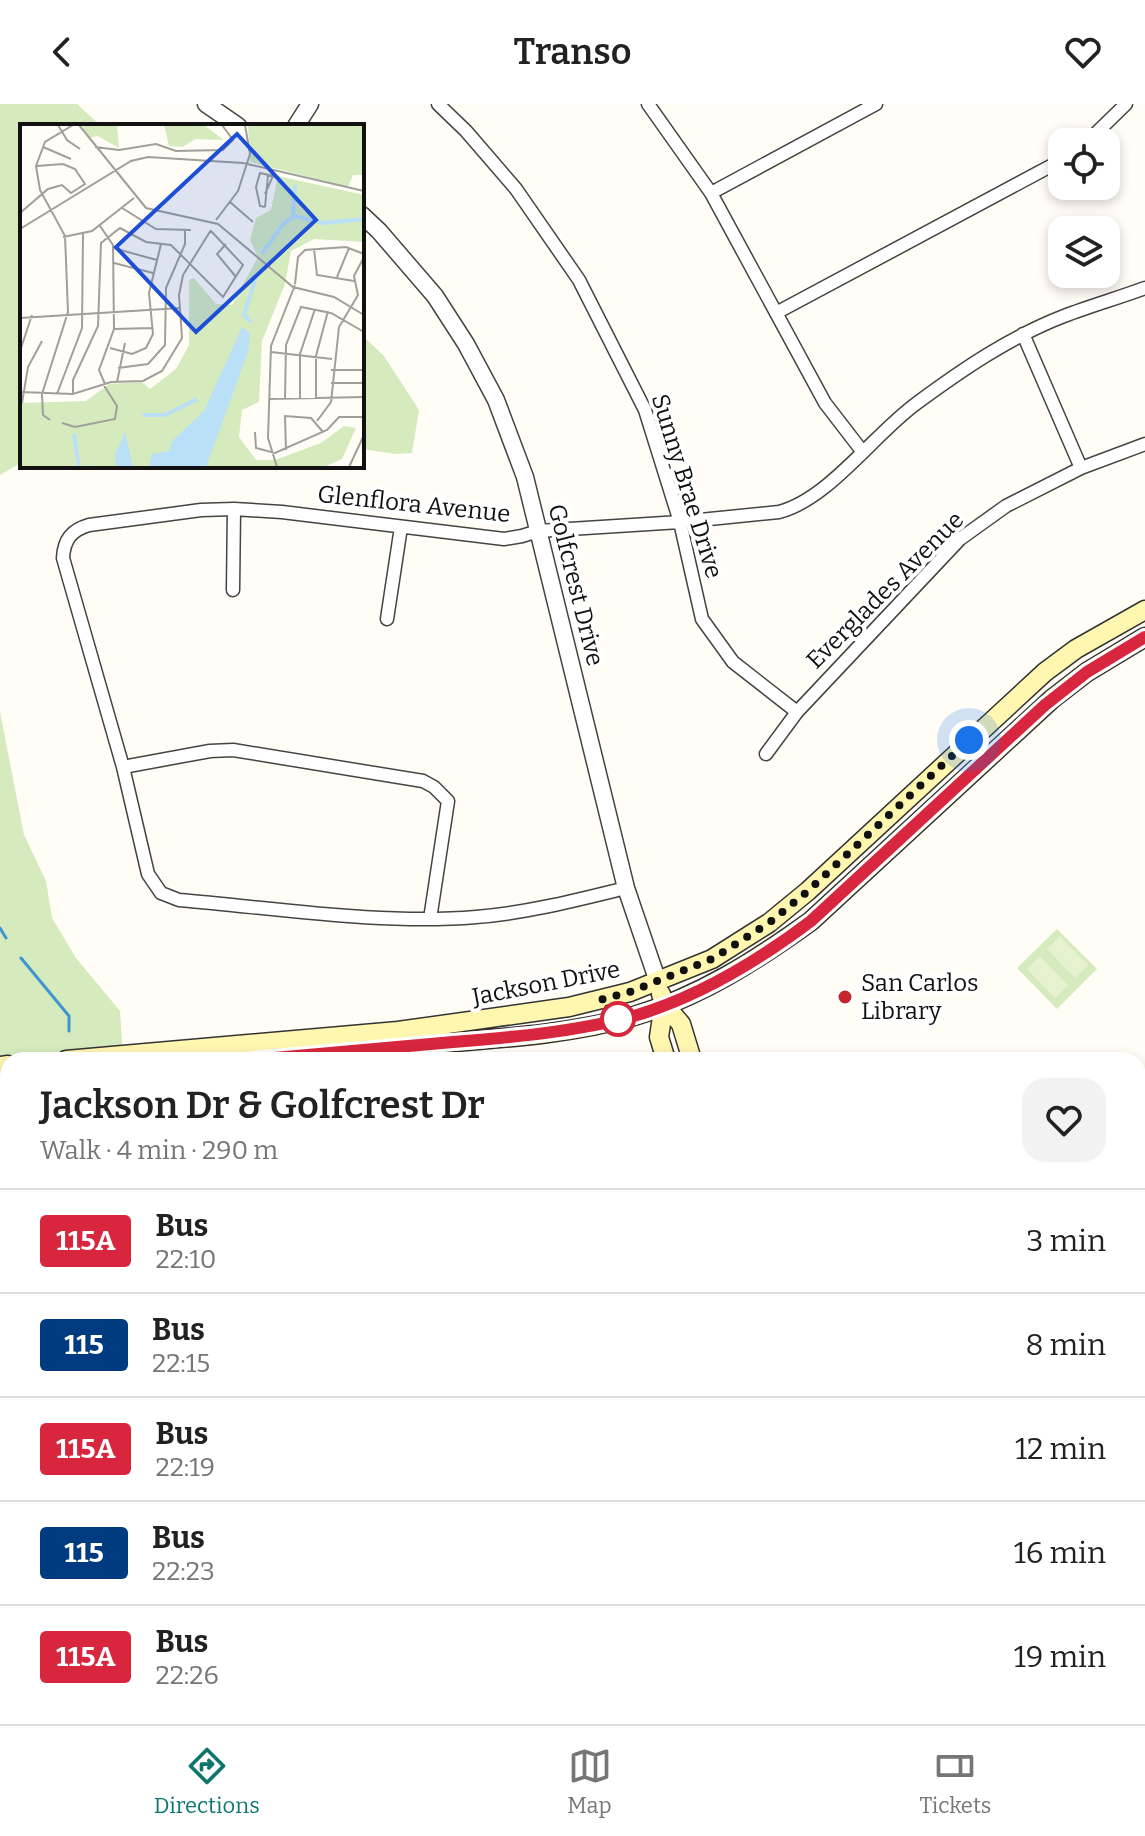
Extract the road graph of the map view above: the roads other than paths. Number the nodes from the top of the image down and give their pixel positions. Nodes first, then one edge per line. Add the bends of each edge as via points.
1 (206, 104) edge
2 (310, 104) edge
3 (438, 104) edge
4 (648, 104) edge
5 (876, 104) edge
6 (1126, 104) edge
7 (235, 124) edge
8 (297, 124) edge
9 (1101, 128) edge
10 (1048, 170) edge
11 (711, 193) junction
12 (364, 217) edge
13 (1145, 288) edge
14 (776, 313) junction
15 (1023, 334) junction
16 (1145, 444) edge
17 (862, 451) junction
18 (1081, 468) junction
19 (234, 509) junction
20 (680, 522) junction
21 (401, 527) junction
22 (538, 531) junction
23 (233, 590) dead end
24 (1145, 610) edge
25 (387, 619) dead end
26 (1145, 637) edge
27 (797, 712) junction
28 (766, 754) dead end
29 (123, 767) junction
30 (626, 888) junction
31 (430, 919) junction
32 (657, 979) junction
33 (664, 1004) junction
34 (158, 1052) edge
35 (339, 1052) edge
36 (664, 1052) edge
37 (690, 1052) edge

1 - 7 street
2 - 8 street
3 - 20 street, Sunny Brae Drive via 516,189 579,280 645,410
4 - 11 street
5 - 11 street
6 - 9 street
10 - 14 street
11 - 14 street
12 - 22 street, Golfcrest Drive via 435,296 466,344 496,400 525,477
13 - 15 street, Glenflora Avenue
14 - 17 street via 825,403
15 - 17 street, Glenflora Avenue via 913,405
15 - 18 street
16 - 18 street, Everglades Avenue
17 - 20 street, Glenflora Avenue via 793,508
18 - 27 street, Everglades Avenue via 1006,506 960,539
19 - 21 street, Glenflora Avenue
19 - 23 street
19 - 29 street, Glenflora Avenue via 89,525 64,545 63,558
20 - 22 street, Glenflora Avenue
20 - 27 street, Sunny Brae Drive via 702,619 733,662
21 - 22 street, Glenflora Avenue via 504,539
21 - 25 street
22 - 30 street, Golfcrest Drive
24 - 32 main road, Jackson Drive via 1045,672 769,923 712,959
26 - 33 main road, Jackson Drive via 1045,705 811,921 733,974
27 - 28 street, Everglades Avenue
29 - 31 street via 148,874 161,893 179,900
29 - 31 street via 233,750 423,781 448,801
30 - 31 street via 493,915
30 - 32 street, Golfcrest Drive
32 - 33 main road, Golfcrest Drive
32 - 34 main road, Jackson Drive via 615,996 506,1017
33 - 35 main road, Jackson Drive via 575,1030
33 - 36 main road, Golfcrest Drive via 659,1037
33 - 37 main road, Golfcrest Drive via 681,1024

